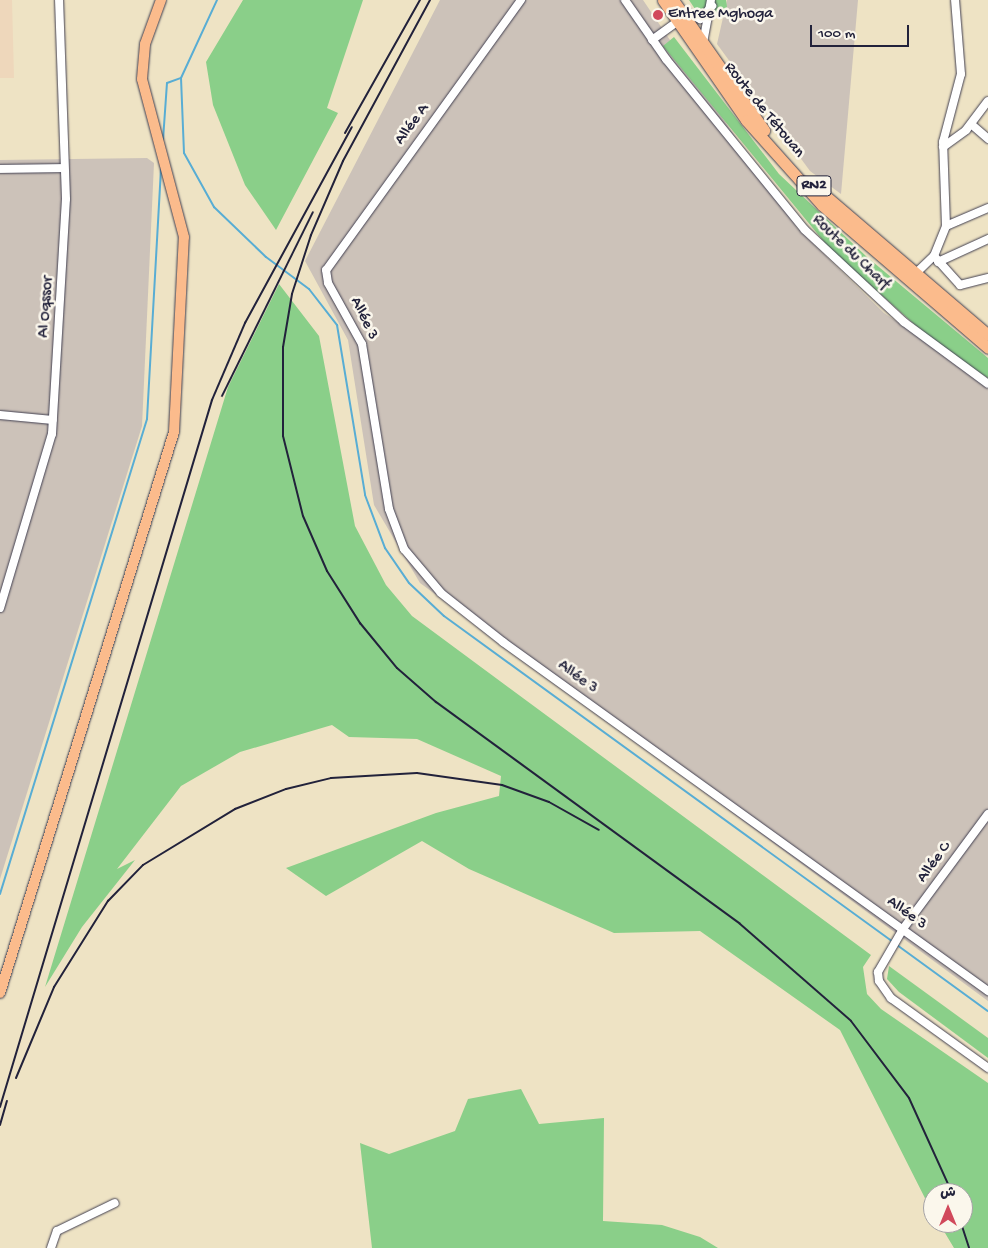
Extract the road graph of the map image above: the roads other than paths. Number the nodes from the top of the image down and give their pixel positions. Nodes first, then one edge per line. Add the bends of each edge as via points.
1 (59, 0) edge
2 (161, 0) edge
3 (521, 0) edge
4 (625, 0) edge
5 (663, 0) edge
6 (954, 0) edge
7 (674, 2) edge
8 (711, 3) edge
9 (675, 23) junction
10 (652, 40) junction
11 (703, 45) junction
12 (986, 106) edge
13 (970, 124) junction
14 (988, 140) edge
15 (943, 147) junction
16 (64, 168) junction
17 (0, 169) edge
18 (987, 211) edge
19 (946, 226) junction
20 (988, 239) edge
21 (936, 260) junction
22 (327, 266) joint
23 (914, 275) junction
24 (988, 278) edge
25 (988, 335) edge
26 (988, 348) edge
27 (988, 384) edge
28 (0, 415) edge
29 (52, 420) junction
30 (0, 608) edge
31 (988, 814) edge
32 (902, 931) junction
33 (988, 991) edge
34 (0, 993) edge
35 (988, 1068) edge
36 (115, 1203) dead end
37 (51, 1248) edge

1 - 16 street, Al Oqssor
2 - 34 main road via 142,66 153,130 179,206 184,283 170,452
3 - 22 street, Allée A
4 - 10 street, Route du Charf
5 - 9 highway, Route de Tétouan / RN2
6 - 15 street via 960,74
7 - 8 street via 696,19
7 - 11 highway, Route de Tétouan / RN2
8 - 11 street
9 - 10 street
9 - 26 highway, Route de Tétouan / RN2 via 746,120 822,205
10 - 27 street, Route du Charf via 828,254 935,348
11 - 23 highway, Route de Tétouan / RN2 via 743,103 799,170
12 - 13 street
13 - 14 street
13 - 15 street
15 - 19 street
16 - 17 street
16 - 29 street, Al Oqssor via 64,271
18 - 19 street
19 - 21 street
20 - 21 street
21 - 23 street
21 - 24 street via 960,285
22 - 32 street, Allée 3 via 328,283 362,344 389,509 411,562 448,599 510,647
23 - 25 highway, Route de Tétouan / RN2
28 - 29 street
29 - 30 street, Al Oqssor via 46,461
31 - 32 street, Allée C
32 - 33 street, Allée 3
32 - 35 street, Allée C via 880,962 879,981 891,998
36 - 37 street via 57,1231

